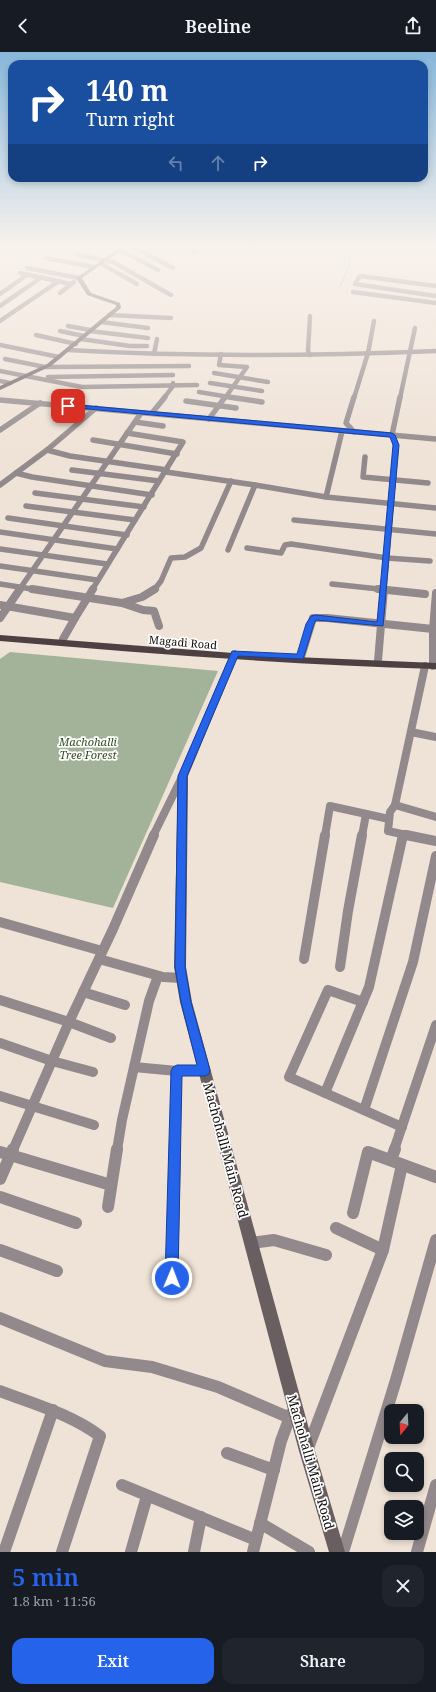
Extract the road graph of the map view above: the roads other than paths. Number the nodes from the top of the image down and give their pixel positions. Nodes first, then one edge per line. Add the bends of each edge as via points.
1 (107, 317) edge
2 (150, 317) edge
3 (310, 317) edge
4 (171, 318) dead end
5 (374, 320) dead end
6 (101, 322) junction
7 (68, 326) dead end
8 (148, 328) dead end
9 (415, 328) dead end
10 (90, 330) junction
11 (60, 331) dead end
12 (36, 336) dead end
13 (83, 337) junction
14 (148, 338) dead end
15 (157, 340) dead end
16 (76, 344) junction
17 (147, 346) dead end
18 (1, 347) edge
19 (68, 350) junction
20 (436, 351) edge
21 (410, 352) junction
22 (154, 354) junction
23 (173, 354) junction
24 (221, 354) junction
25 (368, 354) junction
26 (310, 355) junction
27 (59, 357) junction
28 (5, 359) dead end
29 (173, 366) junction
30 (189, 366) dead end
31 (44, 367) junction
32 (0, 371) edge
33 (214, 373) dead end
34 (173, 375) junction
35 (25, 376) junction
36 (241, 377) junction
37 (34, 378) junction
38 (0, 382) edge
39 (268, 382) dead end
40 (10, 383) junction
41 (210, 383) dead end
42 (197, 385) dead end
43 (173, 386) junction
44 (233, 387) junction
45 (0, 388) edge
46 (262, 391) dead end
47 (199, 392) dead end
48 (227, 396) junction
49 (0, 400) edge
50 (186, 401) dead end
51 (262, 402) dead end
52 (40, 403) junction
53 (220, 406) junction
54 (96, 408) junction
55 (236, 408) dead end
56 (141, 412) junction
57 (152, 414) junction
58 (209, 419) junction
59 (135, 422) junction
60 (163, 426) dead end
61 (0, 430) edge
62 (342, 431) junction
63 (354, 432) junction
64 (127, 433) junction
65 (392, 435) junction
66 (436, 439) edge
67 (93, 440) dead end
68 (119, 445) junction
69 (47, 450) junction
70 (176, 454) junction
71 (365, 457) dead end
72 (107, 462) junction
73 (72, 470) dead end
74 (166, 471) junction
75 (16, 473) junction
76 (99, 474) junction
77 (393, 480) junction
78 (159, 481) junction
79 (231, 481) junction
80 (428, 483) dead end
81 (0, 485) edge
82 (256, 485) junction
83 (91, 486) junction
84 (35, 493) dead end
85 (152, 495) junction
86 (326, 497) junction
87 (82, 499) junction
88 (391, 505) junction
89 (26, 506) dead end
90 (144, 507) junction
91 (436, 508) edge
92 (73, 512) junction
93 (8, 518) dead end
94 (135, 520) junction
95 (294, 520) dead end
96 (63, 526) junction
97 (389, 530) junction
98 (0, 532) edge
99 (436, 534) edge
100 (127, 535) junction
101 (53, 541) junction
102 (247, 548) dead end
103 (0, 549) edge
104 (117, 549) junction
105 (228, 550) dead end
106 (43, 555) junction
107 (387, 558) junction
108 (430, 561) dead end
109 (107, 564) junction
110 (0, 566) edge
111 (32, 571) junction
112 (97, 580) junction
113 (0, 584) edge
114 (332, 584) dead end
115 (21, 588) junction
116 (384, 590) junction
117 (436, 592) edge
118 (425, 594) dead end
119 (87, 598) junction
120 (122, 603) junction
121 (0, 606) edge
122 (8, 607) junction
123 (0, 618) edge
124 (75, 618) junction
125 (381, 625) junction
126 (159, 626) dead end
127 (433, 629) junction
128 (0, 633) edge
129 (0, 638) edge
130 (63, 639) junction
131 (234, 655) junction
132 (300, 657) junction
133 (378, 660) junction
134 (433, 664) edge
135 (411, 732) junction
136 (436, 737) edge
137 (183, 776) junction
138 (395, 805) junction
139 (366, 814) junction
140 (436, 817) edge
141 (389, 818) junction
142 (403, 834) junction
143 (436, 841) edge
144 (436, 856) edge
145 (433, 888) edge
146 (0, 922) edge
147 (100, 955) junction
148 (304, 959) dead end
149 (340, 967) dead end
150 (158, 976) junction
151 (182, 978) junction
152 (83, 992) junction
153 (0, 1000) edge
154 (363, 1002) junction
155 (125, 1005) dead end
156 (69, 1022) junction
157 (436, 1025) edge
158 (111, 1038) dead end
159 (0, 1043) edge
160 (52, 1062) junction
161 (134, 1066) junction
162 (205, 1070) junction
163 (177, 1071) junction
164 (93, 1072) dead end
165 (325, 1093) junction
166 (0, 1096) edge
167 (33, 1106) junction
168 (364, 1110) junction
169 (94, 1125) dead end
170 (402, 1127) junction
171 (5, 1154) edge
172 (391, 1160) junction
173 (402, 1165) junction
174 (436, 1177) edge
175 (0, 1179) edge
176 (111, 1185) junction
177 (0, 1197) edge
178 (108, 1207) dead end
179 (353, 1212) dead end
180 (76, 1223) dead end
181 (336, 1228) dead end
182 (436, 1240) edge
183 (252, 1243) junction
184 (0, 1250) edge
185 (383, 1250) junction
186 (326, 1255) dead end
187 (56, 1271) dead end
188 (172, 1278) dead end
189 (0, 1318) edge
190 (0, 1391) edge
191 (295, 1404) junction
192 (53, 1410) junction
193 (290, 1418) junction
194 (307, 1451) junction
195 (227, 1453) dead end
196 (274, 1470) junction
197 (122, 1485) dead end
198 (436, 1485) edge
199 (147, 1496) junction
200 (201, 1518) junction
201 (260, 1523) junction
202 (254, 1546) edge
203 (4, 1551) edge
204 (62, 1552) edge
205 (131, 1552) edge
206 (194, 1552) edge
207 (309, 1552) edge
208 (337, 1552) edge
209 (343, 1552) edge
210 (417, 1552) edge

1 - 6 street
2 - 4 street
3 - 26 street
5 - 25 street
6 - 8 street
6 - 10 street
7 - 10 street
9 - 21 street
10 - 13 street
10 - 14 street
11 - 13 street
12 - 16 street
13 - 16 street
13 - 17 street via 130,346
15 - 22 street
16 - 19 street
18 - 27 street
19 - 22 street
19 - 27 street
20 - 21 street
21 - 25 street
21 - 65 street
22 - 23 street
23 - 24 street
23 - 29 street
24 - 26 street
24 - 36 street via 219,365 246,368
25 - 26 street
25 - 63 street via 346,423
27 - 31 street
28 - 31 street
29 - 30 street
29 - 31 street
29 - 34 street
31 - 35 street
32 - 35 street
33 - 36 street
34 - 37 street
34 - 43 street
35 - 37 street
35 - 40 street
36 - 39 street
36 - 44 street
37 - 43 street via 82,387
38 - 40 street
40 - 45 street
41 - 44 street
42 - 43 street
43 - 57 street
44 - 46 street
44 - 48 street
47 - 48 street
48 - 51 street
48 - 53 street
49 - 52 street
50 - 53 street
52 - 54 street
52 - 61 street
53 - 55 street
53 - 58 street
54 - 56 street
54 - 69 street
56 - 57 street
56 - 59 street
57 - 58 street
58 - 62 street
59 - 60 street
59 - 64 street
62 - 63 street
62 - 86 street
63 - 65 street
64 - 68 street
64 - 70 street via 183,442
65 - 66 street
65 - 77 street via 396,445
67 - 68 street
68 - 70 street
68 - 72 street
69 - 72 street
69 - 75 street
70 - 74 street
71 - 77 street via 362,477
72 - 74 street
72 - 76 street
73 - 76 street
74 - 78 street
74 - 79 street
75 - 81 street
75 - 83 street
76 - 78 street
76 - 83 street
77 - 80 street
77 - 88 street
78 - 85 street
79 - 82 street
79 - 120 street via 201,548 185,557 171,558 159,585 133,602
82 - 86 street
82 - 105 street
83 - 85 street
83 - 87 street
84 - 87 street
85 - 90 street
86 - 88 street
87 - 90 street
87 - 92 street
88 - 91 street
88 - 97 street
89 - 92 street
90 - 94 street
92 - 94 street
92 - 96 street
93 - 96 street
94 - 100 street
95 - 97 street
96 - 100 street
96 - 101 street
97 - 99 street
97 - 107 street
98 - 101 street
100 - 104 street
101 - 104 street
101 - 106 street
102 - 107 street via 281,553 285,545 291,544
103 - 106 street
104 - 109 street
106 - 109 street
106 - 111 street
107 - 108 street
107 - 116 street
109 - 112 street
110 - 111 street
111 - 112 street
111 - 115 street
112 - 119 street
113 - 115 street
114 - 116 street
115 - 119 street
115 - 122 street
116 - 118 street
116 - 125 street
117 - 127 street
119 - 120 street
119 - 124 street
120 - 126 street via 154,611
121 - 122 street
122 - 123 street
122 - 124 street
124 - 130 street
125 - 127 street
125 - 132 street via 314,618
125 - 133 street
127 - 134 street
128 - 130 main road, Magadi Road
129 - 131 main road, Magadi Road
130 - 131 main road, Magadi Road
131 - 132 main road, Magadi Road
131 - 134 main road, Magadi Road via 363,665
131 - 137 street, Machohalli Main Road
132 - 133 main road, Magadi Road
133 - 134 main road, Magadi Road
134 - 135 street
135 - 136 street
135 - 138 street
137 - 147 street via 143,857
137 - 151 street, Machohalli Main Road via 180,967
138 - 140 street
138 - 141 street
139 - 141 street
139 - 148 street via 330,806
139 - 149 street
141 - 142 street via 388,831
142 - 143 street
142 - 154 street via 369,987
144 - 145 street
145 - 168 street via 413,962
146 - 147 street
147 - 150 street
147 - 152 street
150 - 151 street
150 - 161 street via 149,1001
151 - 162 street, Machohalli Main Road
152 - 155 street
152 - 156 street
153 - 156 street
154 - 165 street
154 - 165 street via 328,990 289,1076
156 - 158 street
156 - 160 street
157 - 170 street
159 - 160 street
160 - 164 street
160 - 167 street
161 - 163 street
161 - 176 street
162 - 163 street
162 - 183 street, Machohalli Main Road
163 - 188 street
165 - 168 street
166 - 167 street
167 - 169 street
167 - 171 street
168 - 170 street
170 - 172 street
171 - 175 street
171 - 176 street
172 - 173 street
172 - 179 street via 368,1152
173 - 174 street
173 - 185 street
176 - 178 street
177 - 180 street
181 - 185 street
182 - 209 street
183 - 186 street via 274,1240
183 - 191 street, Machohalli Main Road
184 - 187 street
185 - 194 street
189 - 193 street via 105,1361 152,1367 218,1387
190 - 192 street
191 - 193 street
191 - 194 street, Machohalli Main Road
192 - 203 street
192 - 204 street via 86,1425 100,1436
193 - 196 street
194 - 208 street, Machohalli Main Road
195 - 196 street
196 - 201 street
197 - 199 street
198 - 210 street
199 - 200 street
199 - 205 street
200 - 202 street
200 - 206 street
201 - 202 street
201 - 207 street

